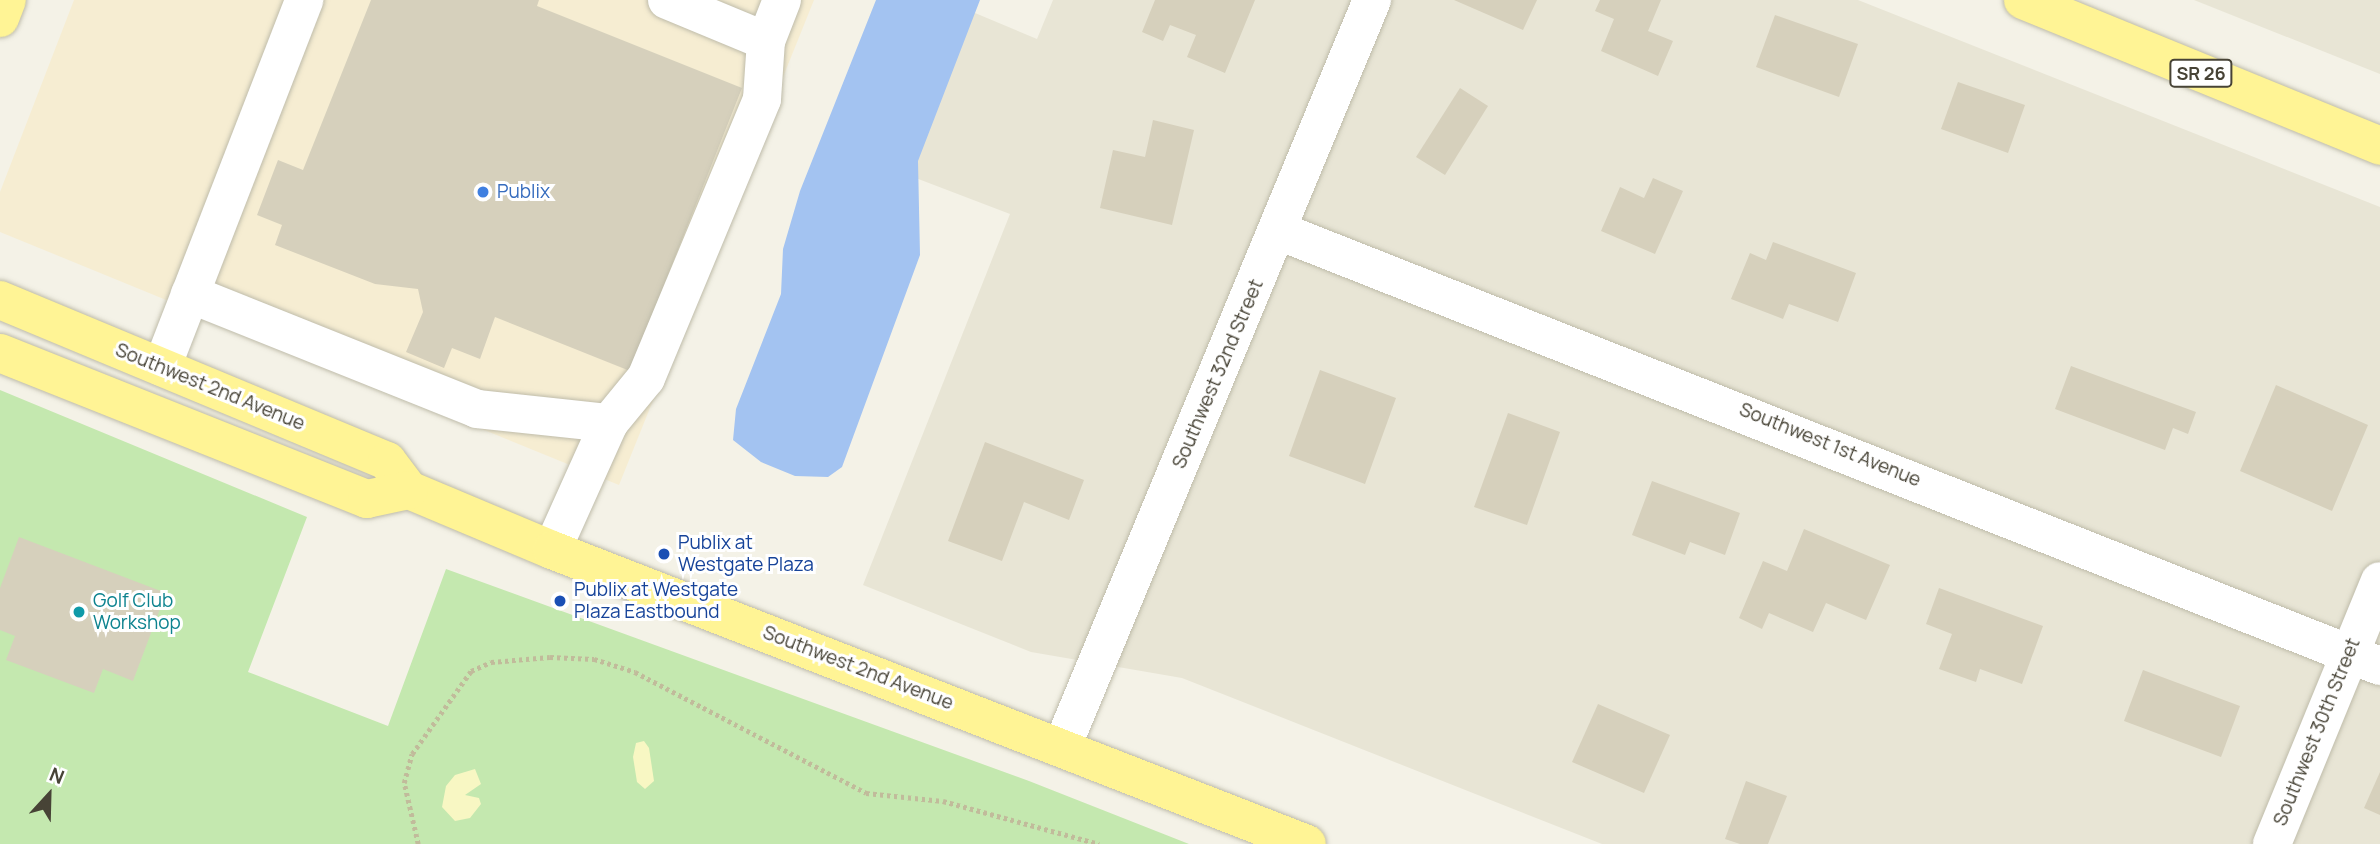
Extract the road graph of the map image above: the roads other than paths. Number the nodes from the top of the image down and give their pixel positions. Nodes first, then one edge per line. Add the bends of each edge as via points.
1 (7, 0) edge
2 (304, 0) edge
3 (667, 0) edge
4 (782, 0) edge
5 (1372, 0) edge
6 (2023, 0) edge
7 (0, 18) edge
8 (766, 41) junction
9 (2380, 146) edge
10 (1279, 230) junction
11 (190, 294) junction
12 (0, 300) edge
13 (0, 353) edge
14 (162, 366) junction
15 (609, 423) junction
16 (409, 490) junction
17 (552, 550) junction
18 (2380, 582) edge
19 (2364, 659) edge
20 (1062, 747) junction
21 (1307, 844) edge
22 (2272, 844) edge

1 - 7 main road
2 - 11 street
3 - 8 street
4 - 8 street
5 - 10 street, Southwest 32nd Street
6 - 9 main road, SR 26
8 - 15 street via 762,99 646,378
10 - 19 street, Southwest 1st Avenue
10 - 20 street, Southwest 32nd Street
11 - 14 street
11 - 15 street via 477,410
12 - 14 main road, Southwest 2nd Avenue
13 - 16 main road via 367,499
14 - 16 main road, Southwest 2nd Avenue via 387,461
15 - 17 street
16 - 17 main road, Southwest 2nd Avenue
17 - 20 main road, Southwest 2nd Avenue
18 - 19 street, Southwest 30th Street
19 - 22 street, Southwest 30th Street
20 - 21 main road, Southwest 2nd Avenue

